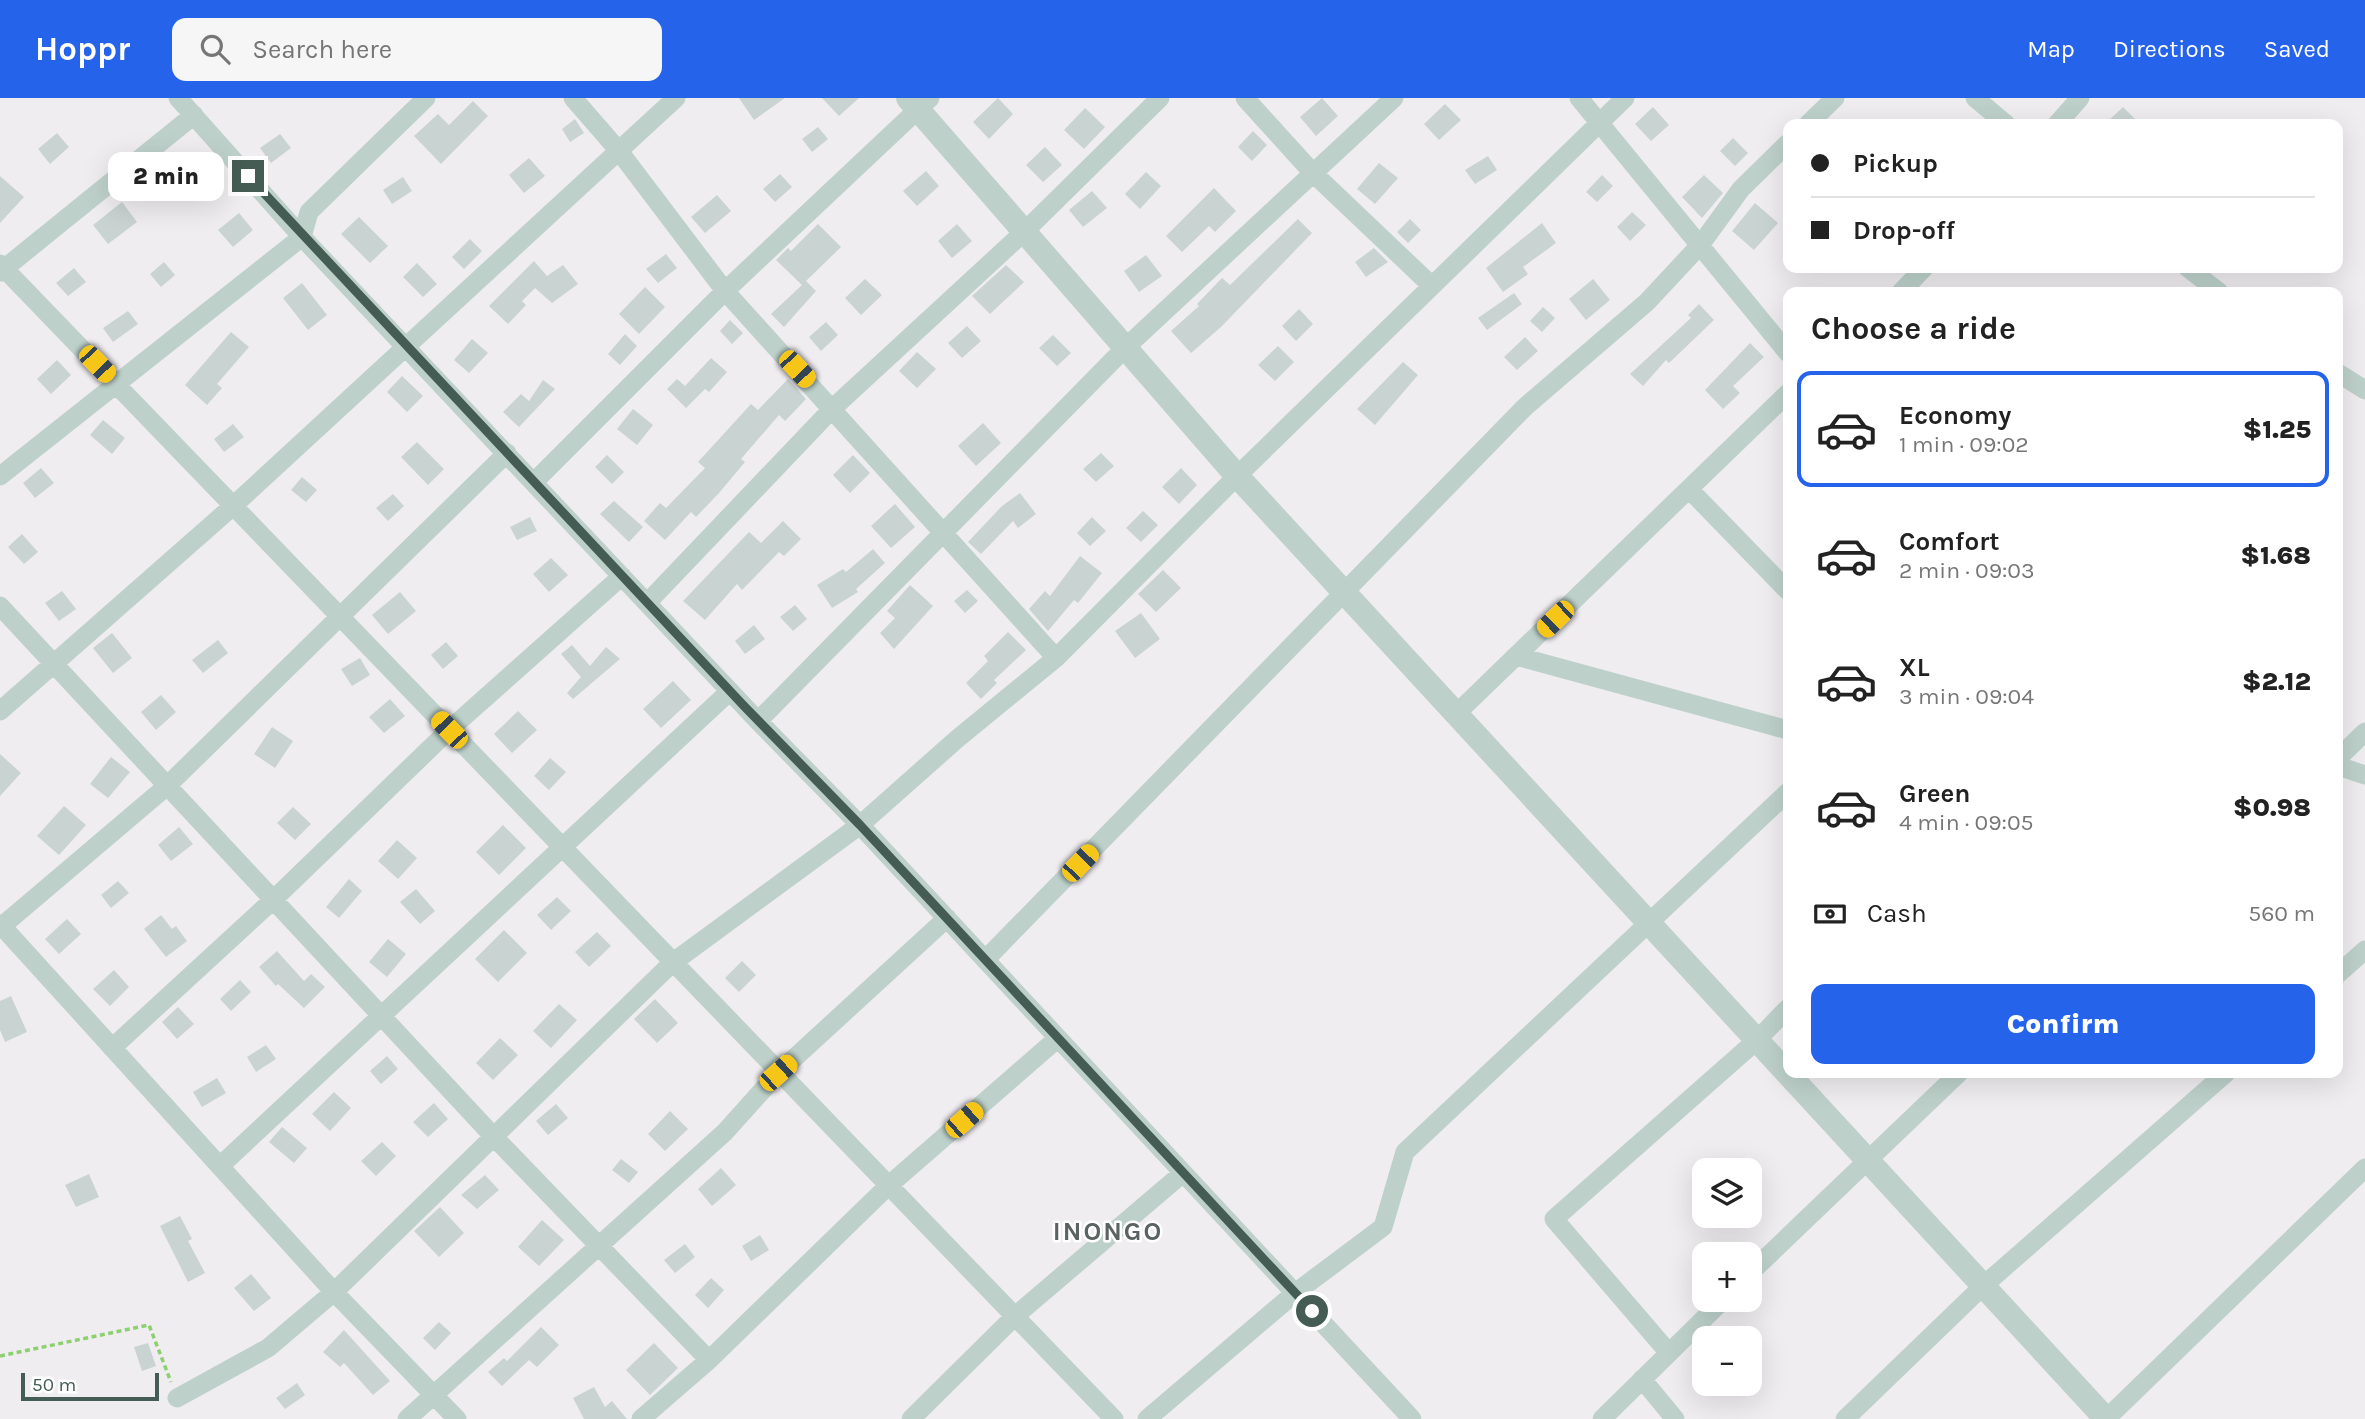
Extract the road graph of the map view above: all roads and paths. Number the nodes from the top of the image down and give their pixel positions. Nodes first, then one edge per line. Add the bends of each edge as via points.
1 (178, 98) edge
2 (426, 98) edge
3 (573, 98) edge
4 (676, 98) edge
5 (1160, 98) edge
6 (1245, 98) edge
7 (1394, 98) edge
8 (1579, 98) edge
9 (1625, 98) edge
10 (1835, 98) edge
11 (1975, 98) edge
12 (2080, 98) edge
13 (919, 102) edge
14 (194, 116) junction
15 (1813, 119) edge
16 (2000, 119) edge
17 (2061, 119) edge
18 (1600, 121) junction
19 (1783, 148) edge
20 (619, 151) junction
21 (1312, 172) junction
22 (1025, 231) junction
23 (302, 237) junction
24 (1702, 244) junction
25 (2, 268) edge
26 (1919, 273) edge
27 (2195, 273) edge
28 (1432, 285) junction
29 (1905, 287) edge
30 (2213, 287) edge
31 (725, 291) junction
32 (407, 345) junction
33 (1125, 348) junction
34 (1783, 348) edge
35 (2343, 376) edge
36 (115, 383) junction
37 (2365, 390) edge
38 (1783, 398) edge
39 (833, 408) junction
40 (507, 453) junction
41 (0, 476) edge
42 (1237, 476) junction
43 (534, 482) junction
44 (1689, 489) junction
45 (233, 506) junction
46 (945, 533) junction
47 (622, 576) junction
48 (1783, 586) edge
49 (1345, 594) junction
50 (648, 603) junction
51 (0, 606) edge
52 (340, 618) junction
53 (1516, 656) junction
54 (1056, 658) junction
55 (53, 663) junction
56 (730, 691) junction
57 (0, 711) edge
58 (1456, 714) junction
59 (758, 721) junction
60 (1783, 729) edge
61 (449, 730) junction
62 (2365, 732) edge
63 (2343, 753) edge
64 (2343, 768) edge
65 (2365, 775) edge
66 (167, 786) junction
67 (1783, 797) edge
68 (860, 825) junction
69 (561, 847) junction
70 (273, 900) junction
71 (947, 918) junction
72 (1649, 923) junction
73 (1, 925) edge
74 (2365, 950) edge
75 (985, 960) junction
76 (672, 963) junction
77 (2343, 970) edge
78 (1783, 1013) edge
79 (380, 1015) junction
80 (1058, 1038) junction
81 (1757, 1040) junction
82 (112, 1048) junction
83 (1783, 1068) edge
84 (778, 1073) junction
85 (1792, 1078) edge
86 (1954, 1078) edge
87 (2220, 1078) edge
88 (494, 1137) junction
89 (1866, 1159) junction
90 (220, 1166) junction
91 (2365, 1168) edge
92 (1183, 1173) junction
93 (888, 1186) junction
94 (600, 1247) junction
95 (1762, 1261) edge
96 (1983, 1286) junction
97 (334, 1292) junction
98 (1295, 1293) junction
99 (1711, 1312) edge
100 (1015, 1316) junction
101 (1669, 1353) junction
102 (0, 1356) edge
103 (709, 1360) junction
104 (1642, 1379) junction
105 (435, 1396) junction
106 (177, 1398) joint
107 (407, 1419) edge
108 (457, 1419) edge
109 (641, 1419) edge
110 (911, 1419) edge
111 (1114, 1419) edge
112 (1147, 1419) edge
113 (1412, 1419) edge
114 (1602, 1419) edge
115 (1675, 1419) edge
116 (1845, 1419) edge
117 (2106, 1419) edge

1 - 14 street
2 - 23 street via 309,212
3 - 20 street
4 - 20 street
5 - 22 street
6 - 21 street
7 - 21 street
8 - 18 street
9 - 18 street
10 - 15 street
11 - 16 street
12 - 17 street
13 - 22 street
13 - 31 street
14 - 23 street
14 - 25 street
18 - 24 street
18 - 28 street
19 - 24 street via 1741,189
20 - 31 street
20 - 32 street
21 - 28 street
21 - 33 street
22 - 33 street
22 - 39 street
23 - 32 street
23 - 36 street
24 - 34 street
24 - 49 street via 1647,302 1525,408
25 - 36 street
26 - 29 street
27 - 30 street
28 - 42 street
31 - 39 street
31 - 43 street
32 - 40 street
32 - 45 street
33 - 42 street
33 - 46 street
35 - 37 street
36 - 41 street
36 - 45 street
38 - 44 street
39 - 46 street
39 - 50 street
40 - 43 street
40 - 52 street
42 - 49 street
42 - 54 street
43 - 47 street
44 - 48 street
44 - 53 street
45 - 52 street
45 - 55 street
46 - 54 street
46 - 59 street
47 - 50 street
47 - 61 street
49 - 58 street
49 - 75 street
50 - 56 street
51 - 55 street
52 - 61 street
52 - 66 street
53 - 58 street
53 - 60 street
54 - 68 street
55 - 57 street
55 - 66 street
56 - 59 street
56 - 69 street
58 - 72 street
59 - 68 street
61 - 69 street
61 - 70 street
62 - 63 street
64 - 65 street
66 - 70 street
66 - 73 street
67 - 72 street
68 - 71 street
68 - 76 street
69 - 76 street
69 - 79 street
70 - 79 street
70 - 82 street
71 - 75 street
71 - 84 street
72 - 81 street
72 - 98 street via 1405,1153 1383,1227
73 - 82 street
74 - 77 street
75 - 80 street
76 - 84 street
76 - 88 street
78 - 81 street
79 - 88 street
79 - 90 street
80 - 92 street
80 - 93 street
81 - 83 street
81 - 101 street via 1555,1219
82 - 90 street
84 - 93 street
84 - 94 street via 725,1132
85 - 89 street
86 - 89 street
87 - 96 street
88 - 94 street
88 - 97 street
89 - 95 street
89 - 96 street
90 - 97 street
91 - 117 street
92 - 98 street
92 - 100 street
93 - 100 street
93 - 103 street
94 - 103 street
94 - 105 street
96 - 116 street
96 - 117 street
97 - 105 street
97 - 106 street via 268,1348
98 - 112 street
98 - 113 street
99 - 101 street
100 - 110 street
100 - 111 street
101 - 104 street
102 - 106 path via 149,1325
103 - 109 street
104 - 114 street
104 - 115 street
105 - 107 street
105 - 108 street

